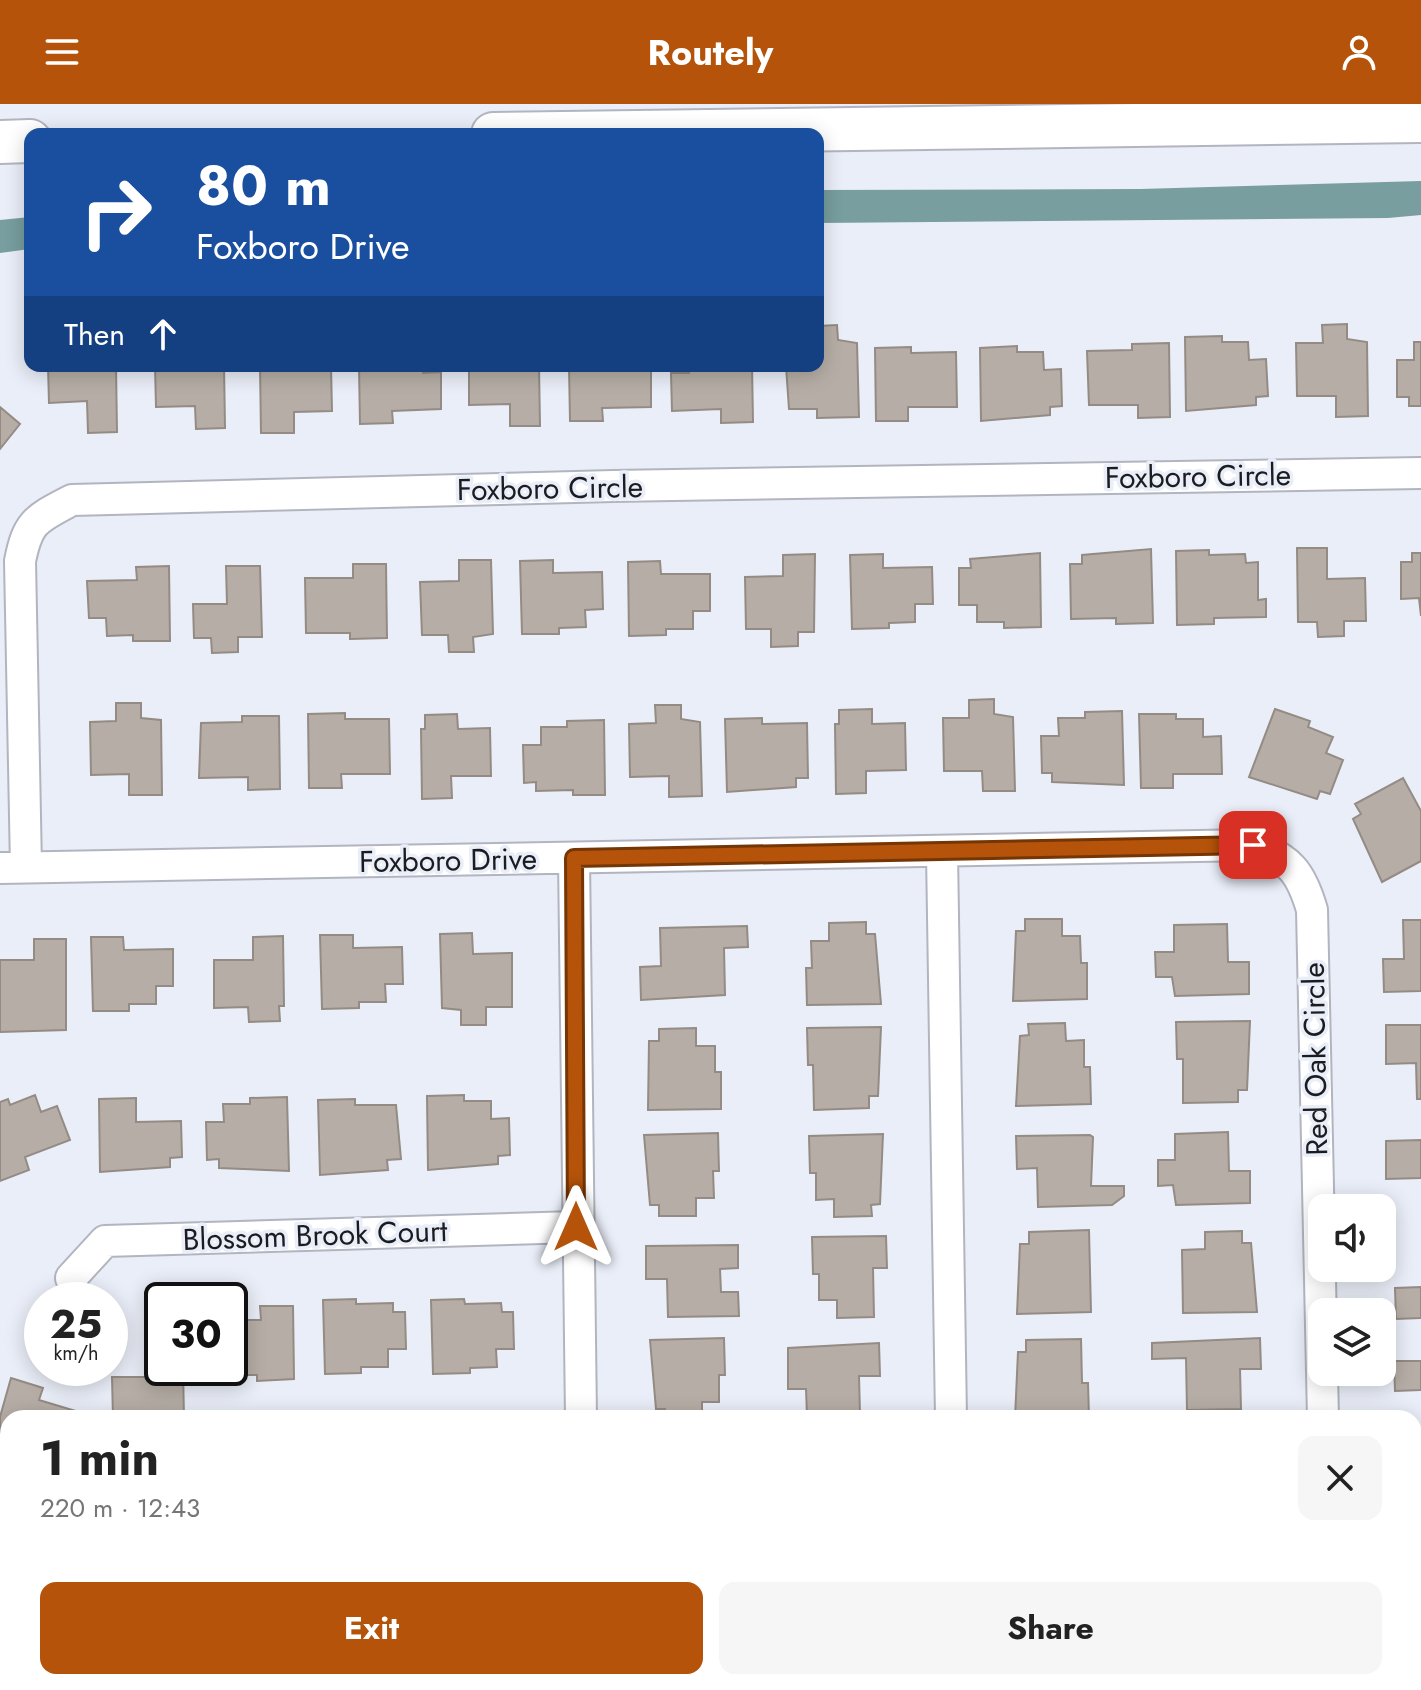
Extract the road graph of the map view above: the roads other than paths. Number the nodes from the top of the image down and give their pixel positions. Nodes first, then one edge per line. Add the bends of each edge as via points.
1 (1421, 121) edge
2 (824, 129) edge
3 (24, 141) edge
4 (0, 142) edge
5 (1421, 473) edge
6 (1137, 849) joint
7 (942, 853) junction
8 (574, 858) junction
9 (13, 868) edge
10 (576, 1227) junction
11 (71, 1278) dead end
12 (581, 1410) edge
13 (951, 1410) edge
14 (1323, 1410) edge

1 - 2 main road
3 - 4 main road
5 - 9 street, Foxboro Circle via 72,500 26,531 20,561
6 - 7 street, Foxboro Drive
6 - 14 street, Red Oak Circle via 1253,845 1278,854 1297,872 1307,894 1312,910
7 - 8 street, Foxboro Drive
7 - 13 street
8 - 9 street, Foxboro Drive
8 - 10 street
10 - 11 street, Blossom Brook Court via 105,1241
10 - 12 street

